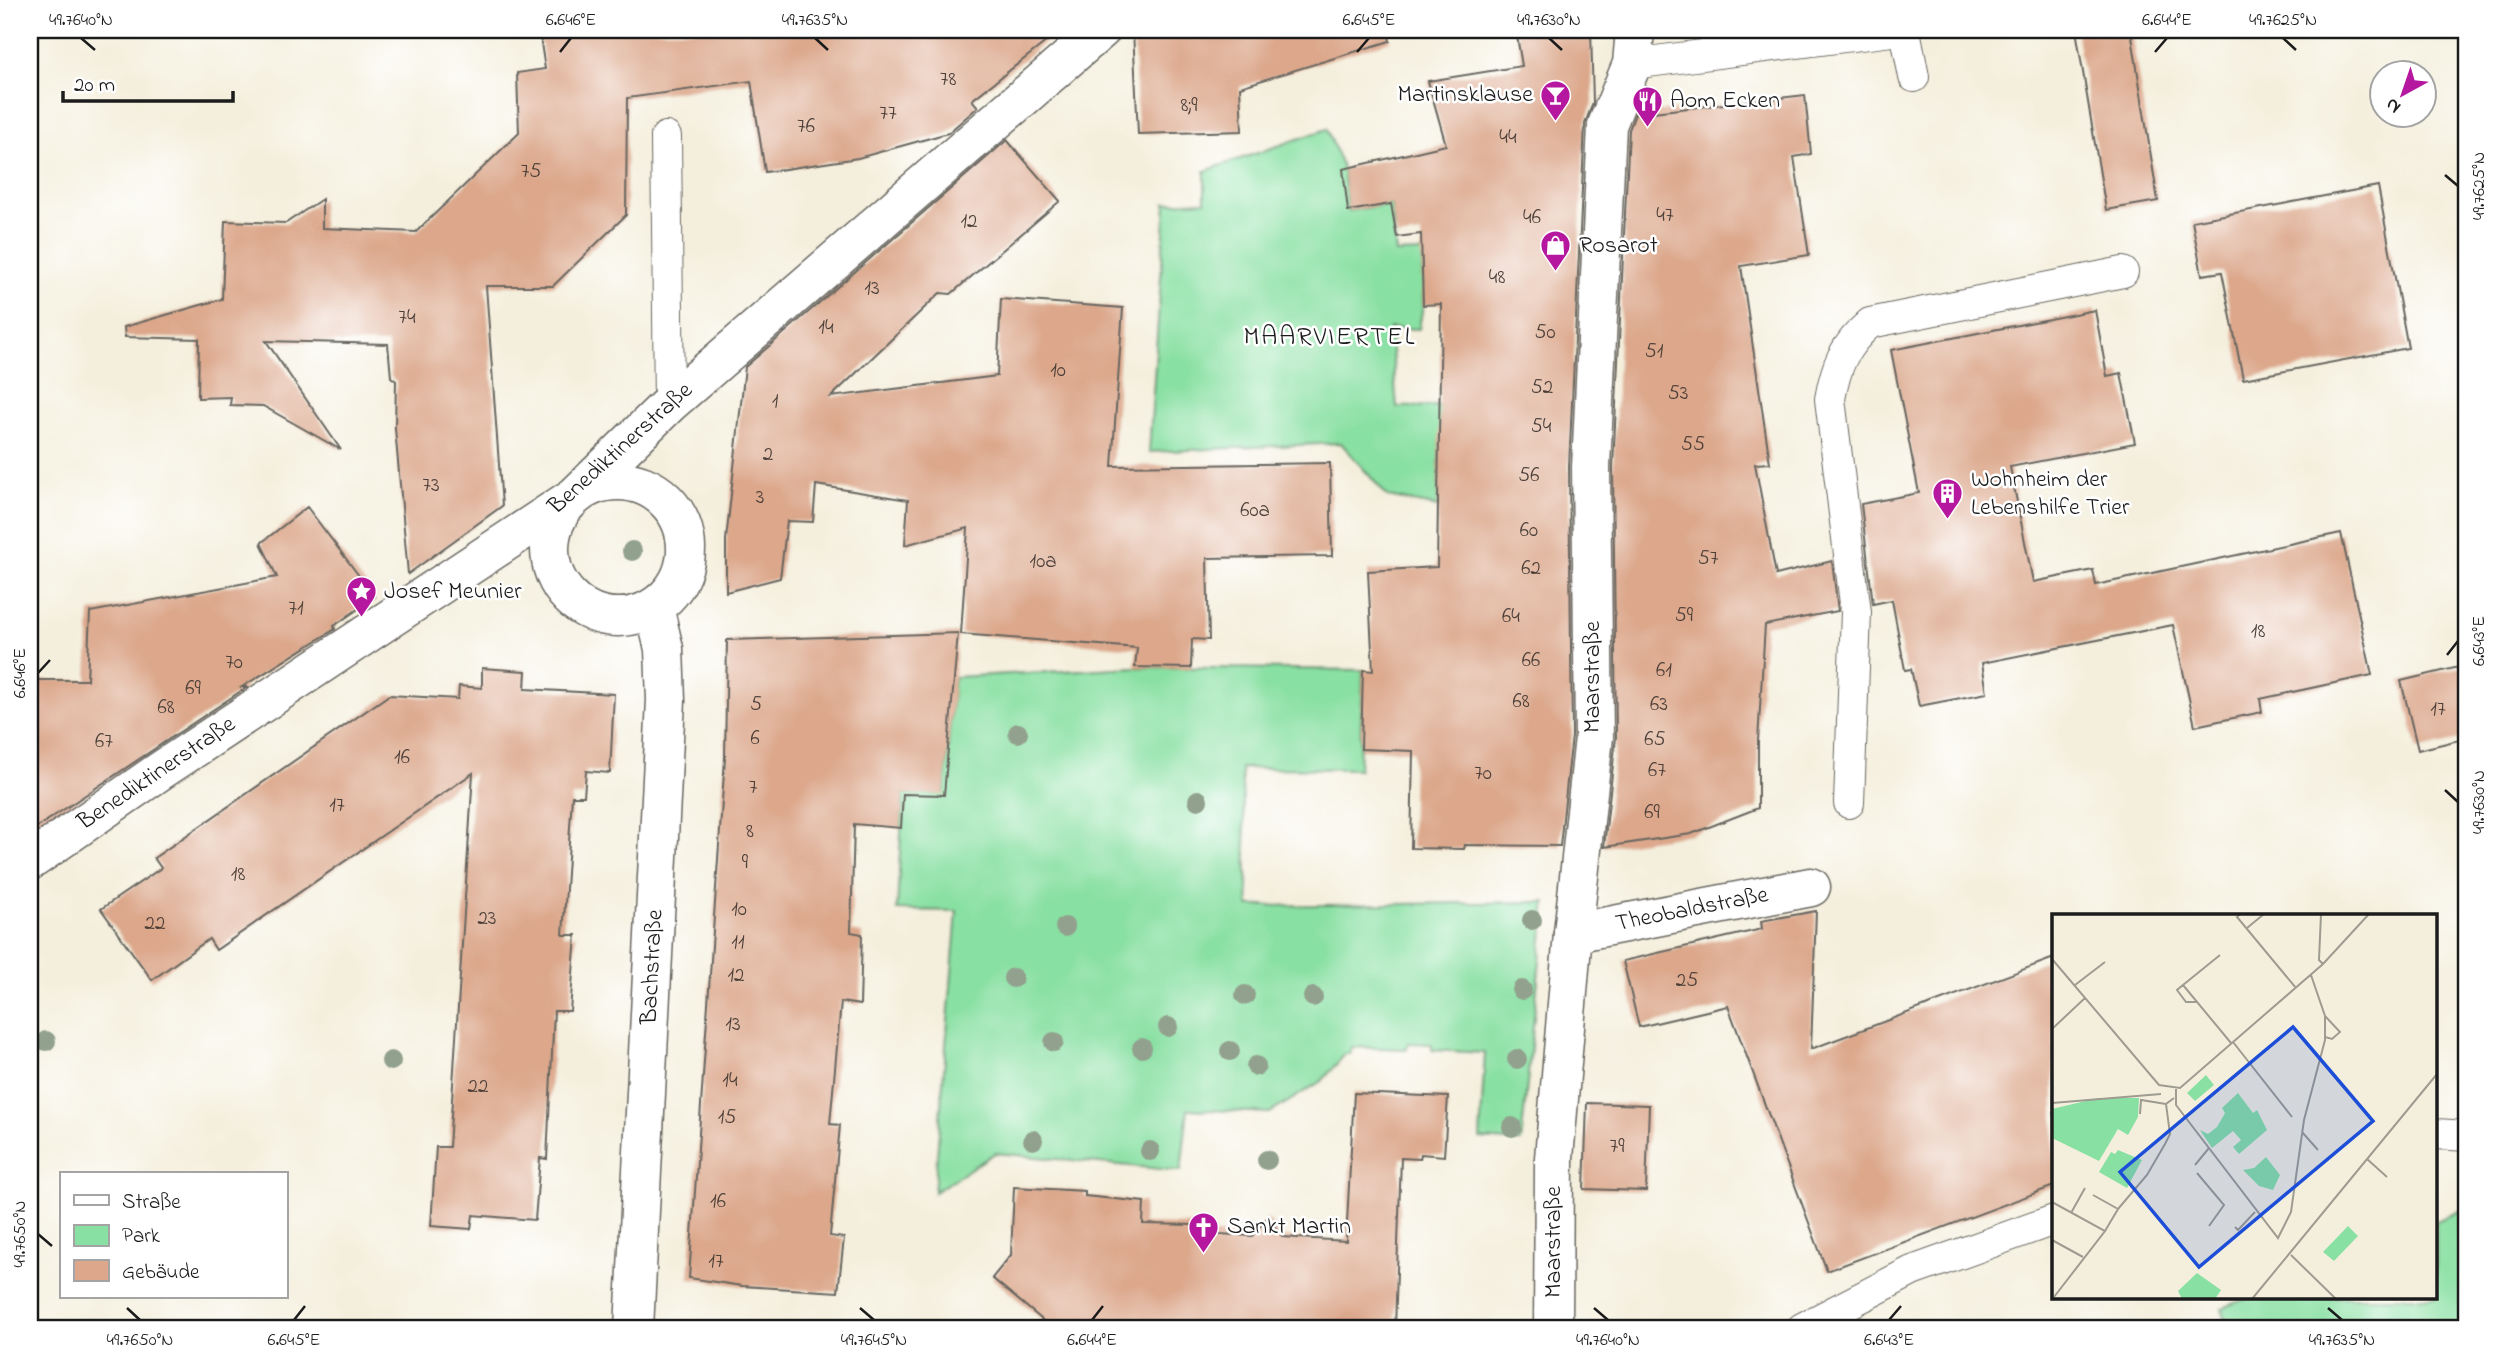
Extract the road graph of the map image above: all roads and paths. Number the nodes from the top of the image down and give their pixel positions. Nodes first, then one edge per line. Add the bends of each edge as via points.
1 (1101, 30) edge
2 (1903, 30) edge
3 (1633, 47) edge
4 (1914, 77) dead end
5 (666, 137) dead end
6 (2123, 272) dead end
7 (669, 404) junction
8 (575, 496) junction
9 (653, 607) junction
10 (1849, 803) dead end
11 (30, 861) edge
12 (1811, 887) dead end
13 (1573, 933) junction
14 (2438, 1134) edge
15 (2467, 1136) edge
16 (2052, 1221) edge
17 (634, 1328) edge
18 (1553, 1328) edge
19 (1802, 1328) edge

1 - 7 street, Benediktinerstraße
2 - 3 lane
2 - 4 lane
3 - 13 street, Maarstraße via 1606,125 1591,467 1594,737
5 - 7 lane
6 - 10 lane via 1870,323 1849,342 1830,399 1856,612
7 - 8 street, Benediktinerstraße
8 - 9 street via 556,519 549,547 552,566 565,592 588,610 607,616 626,617
8 - 9 street via 600,483 629,481 656,492 671,505 684,531 685,560 675,587
8 - 11 street, Benediktinerstraße
9 - 17 street, Bachstraße via 664,649 666,700
12 - 13 street, Theobaldstraße
13 - 18 street, Maarstraße via 1555,1158
14 - 15 lane
16 - 19 lane via 1912,1271

